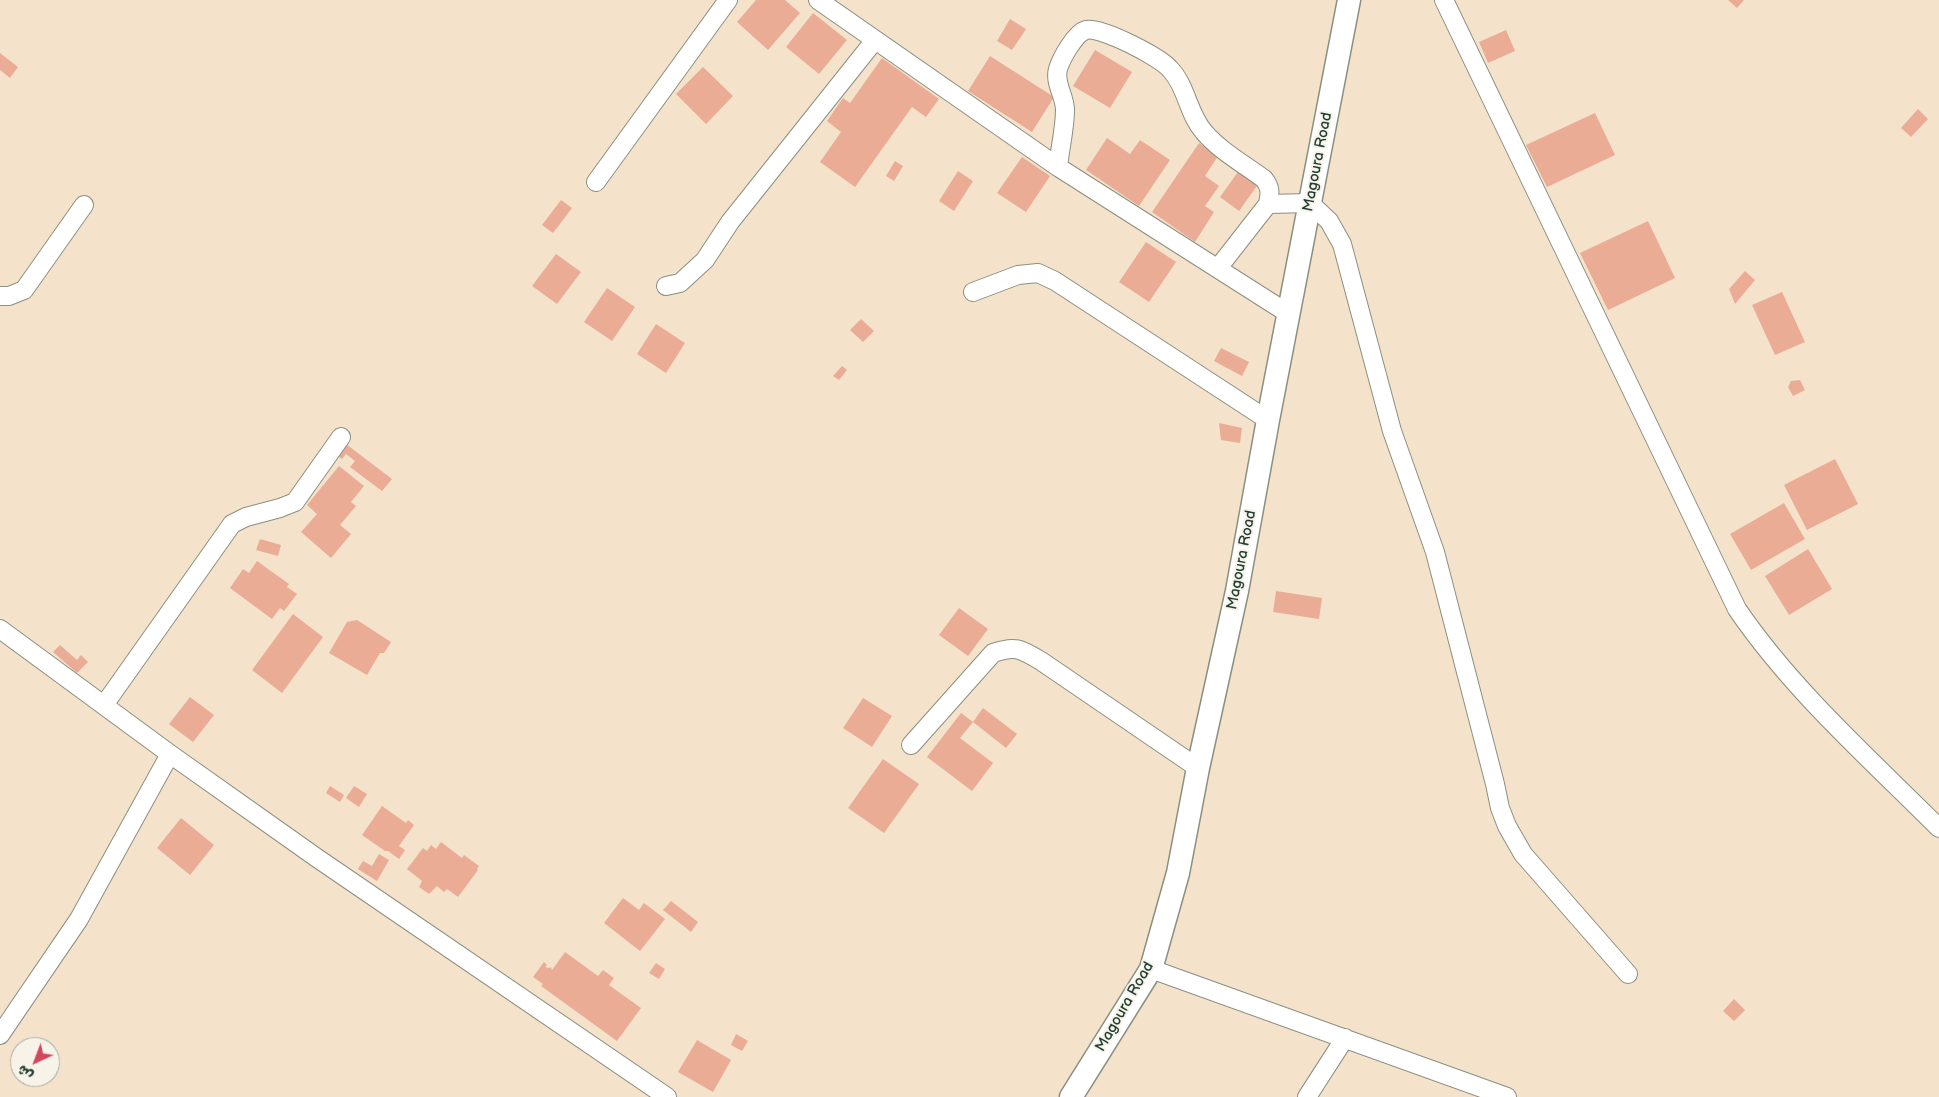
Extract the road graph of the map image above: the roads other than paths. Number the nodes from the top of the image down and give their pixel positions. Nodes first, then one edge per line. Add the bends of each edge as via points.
1 (728, 0) edge
2 (818, 0) edge
3 (1349, 0) edge
4 (1444, 0) edge
5 (875, 40) junction
6 (1058, 166) junction
7 (596, 182) dead end
8 (1310, 203) junction
9 (84, 204) dead end
10 (1268, 204) junction
11 (1218, 268) junction
12 (666, 286) dead end
13 (973, 292) dead end
14 (0, 296) edge
15 (1289, 314) junction
16 (1268, 420) junction
17 (341, 438) dead end
18 (0, 629) edge
19 (104, 704) junction
20 (912, 746) dead end
21 (170, 754) junction
22 (1198, 768) junction
23 (1939, 828) edge
24 (1152, 968) junction
25 (1628, 974) dead end
26 (0, 1035) edge
27 (1345, 1038) junction
28 (667, 1097) edge
29 (1071, 1097) edge
30 (1307, 1097) edge
31 (1507, 1097) edge

1 - 7 street
2 - 5 street
3 - 8 street, Magoura Road
4 - 23 street via 1737,609 1801,690
5 - 6 street
5 - 12 street via 730,222 705,260 680,283
6 - 10 street via 1065,109 1057,71 1078,34 1095,29 1146,51 1170,68 1179,80 1202,131 1264,179 1270,192
6 - 11 street
8 - 10 street
8 - 15 street, Magoura Road
8 - 25 street via 1329,221 1342,244 1392,431 1435,552 1506,826 1523,854
9 - 14 street via 24,290
10 - 11 street
11 - 15 street
13 - 16 street via 1018,275 1038,273 1055,280
15 - 16 street, Magoura Road
16 - 22 street, Magoura Road via 1237,591
17 - 19 street via 294,502 232,524
18 - 19 street
19 - 21 street
20 - 22 street via 993,653 1009,647 1024,650
21 - 26 street via 78,919
21 - 28 street via 316,858
22 - 24 street, Magoura Road via 1178,873
24 - 27 street
24 - 29 street, Magoura Road
27 - 30 street
27 - 31 street

